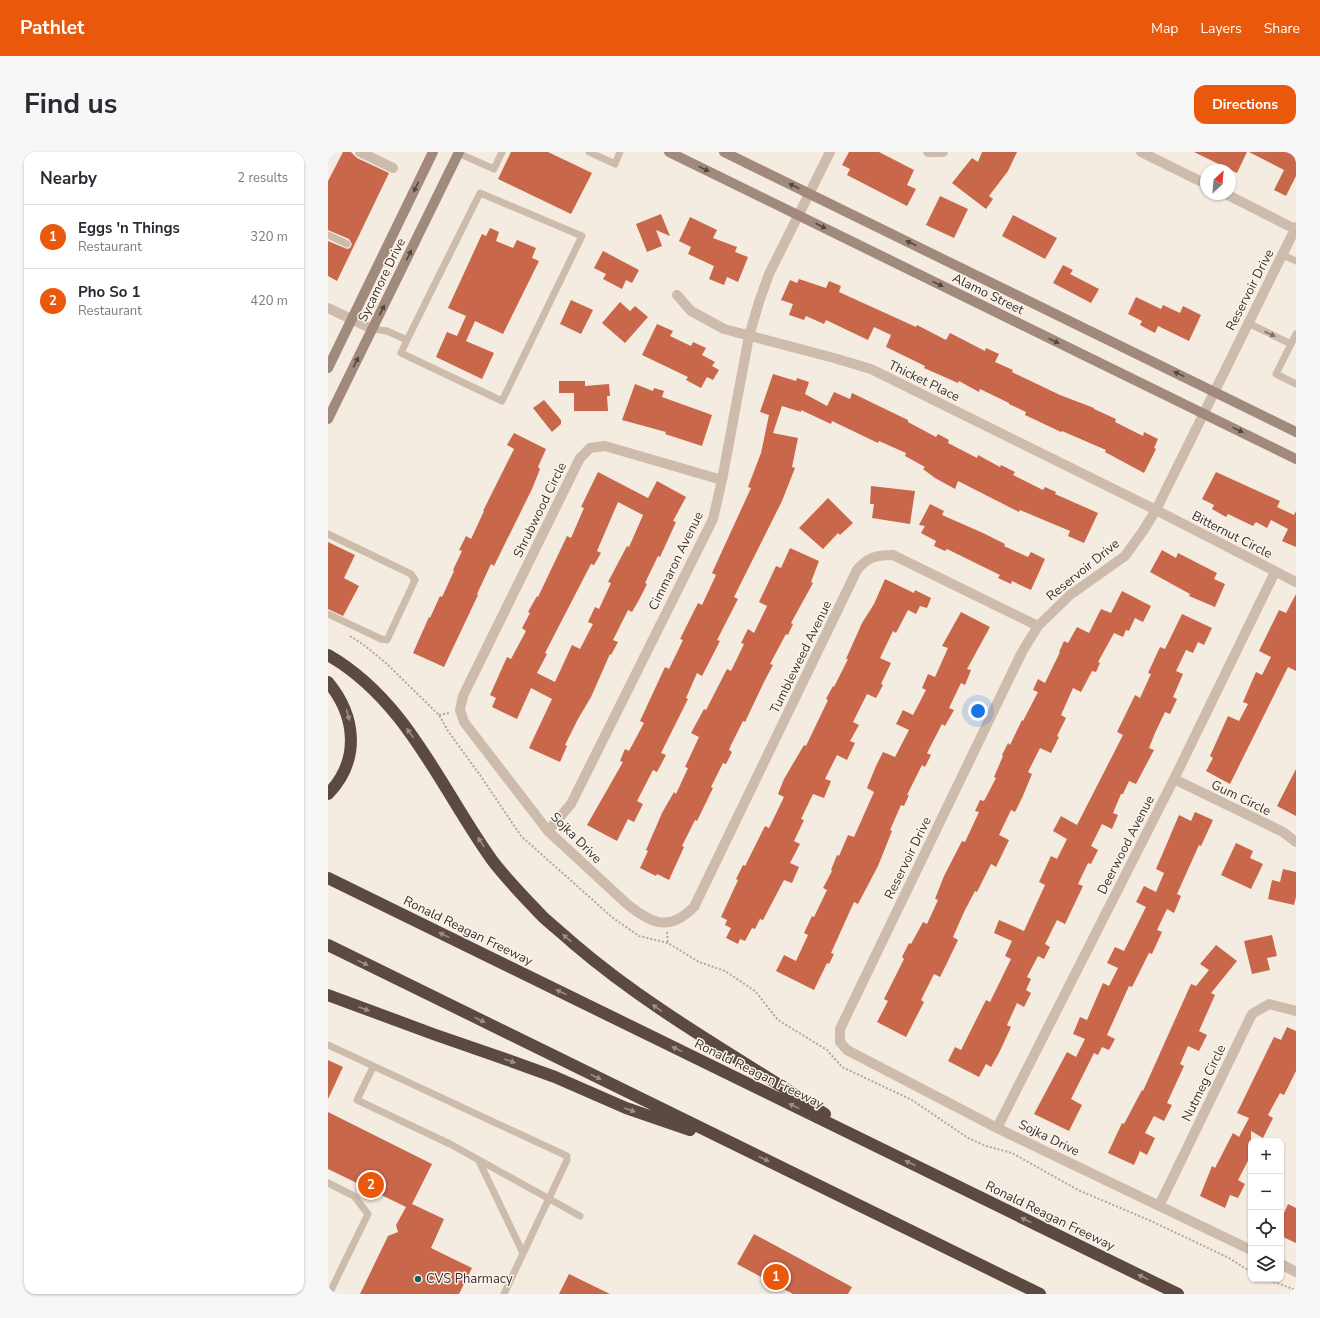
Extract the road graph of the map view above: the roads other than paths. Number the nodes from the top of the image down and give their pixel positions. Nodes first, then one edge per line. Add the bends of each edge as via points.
1 (360, 152) edge
2 (433, 152) edge
3 (458, 152) edge
4 (502, 152) edge
5 (589, 152) edge
6 (620, 152) edge
7 (669, 152) edge
8 (724, 152) edge
9 (830, 152) edge
10 (928, 152) edge
11 (941, 152) edge
12 (1141, 152) edge
13 (393, 168) dead end
14 (1200, 181) edge
15 (810, 194) junction
16 (1236, 199) edge
17 (798, 214) junction
18 (1296, 228) edge
19 (328, 235) edge
20 (347, 244) dead end
21 (1283, 255) junction
22 (1296, 261) edge
23 (677, 295) dead end
24 (328, 308) edge
25 (352, 319) junction
26 (1248, 323) junction
27 (372, 329) junction
28 (1296, 334) edge
29 (749, 336) junction
30 (407, 340) junction
31 (1291, 344) junction
32 (328, 368) edge
33 (1296, 384) edge
34 (1214, 392) junction
35 (1203, 413) junction
36 (328, 419) edge
37 (1296, 432) edge
38 (1296, 459) edge
39 (722, 480) junction
40 (1156, 510) junction
41 (328, 534) edge
42 (1275, 572) junction
43 (1296, 582) edge
44 (328, 614) edge
45 (1038, 626) junction
46 (328, 655) edge
47 (328, 682) edge
48 (460, 710) joint
49 (1174, 779) junction
50 (328, 794) edge
51 (548, 831) junction
52 (1296, 842) edge
53 (328, 878) edge
54 (666, 923) joint
55 (328, 945) edge
56 (328, 995) edge
57 (1296, 1011) edge
58 (840, 1042) joint
59 (328, 1045) edge
60 (373, 1067) junction
61 (997, 1128) junction
62 (867, 1142) junction
63 (742, 1148) junction
64 (479, 1161) junction
65 (328, 1183) edge
66 (549, 1200) junction
67 (1159, 1206) junction
68 (580, 1216) dead end
69 (1248, 1249) edge
70 (523, 1253) junction
71 (1284, 1266) edge
72 (1296, 1272) edge
73 (329, 1294) edge
74 (504, 1294) edge
75 (1040, 1294) edge
76 (1178, 1294) edge

1 - 13 street
2 -> 25 main road, Sycamore Drive
3 - 4 lane via 494,169
27 -> 3 main road, Sycamore Drive
5 - 6 lane via 615,164
7 -> 17 main road, Alamo Street
15 -> 8 main road, Alamo Street
9 - 15 street, Cimmaron Avenue
10 - 11 street
12 - 14 street
15 - 17 street, Cimmaron Avenue
34 -> 15 main road, Alamo Street
16 - 18 street
17 - 29 street, Cimmaron Avenue via 769,274
17 -> 35 main road, Alamo Street
18 - 21 street, Reservoir Drive
19 - 20 lane
21 - 22 lane
21 - 26 street, Reservoir Drive
23 - 29 street, Thicket Place via 691,311 706,320 724,329
24 - 25 street
25 - 27 street
25 - 32 main road, Sycamore Drive
26 -> 31 lane
26 - 34 street, Reservoir Drive
27 - 30 lane via 387,331
36 -> 27 main road, Sycamore Drive
28 - 31 lane
29 - 39 street, Cimmaron Avenue
29 - 40 street, Thicket Place via 871,369
30 - 30 lane via 401,353 502,401 582,236 480,193
31 - 33 lane via 1276,374
34 - 35 street, Reservoir Drive
34 - 37 main road, Alamo Street
35 -> 38 main road, Alamo Street
35 - 40 street, Reservoir Drive
39 - 48 street, Shrubwood Circle via 605,446 590,448 580,458 463,696
39 - 51 street, Cimmaron Avenue via 713,519 571,804
40 - 42 street, Bitternut Circle
40 - 45 street, Reservoir Drive via 1125,556 1070,595
41 - 44 lane via 411,574 415,580 387,640 381,640
42 - 43 street, Bitternut Circle
42 - 49 street, Deerwood Avenue
45 - 54 street, Tumbleweed Avenue via 893,555 876,556 864,561 857,570 694,907 684,917
45 - 58 street, Reservoir Drive via 1019,660 840,1029
62 -> 46 highway via 660,1010 597,963 544,917 493,861 390,705 358,675
47 -> 50 highway via 346,709 351,726 349,759
48 - 51 street, Sojka Drive via 464,722
49 - 52 street, Gum Circle via 1283,832
49 - 61 street, Deerwood Avenue
51 - 54 street, Sojka Drive via 640,915 657,923
62 -> 53 highway, Ronald Reagan Freeway
55 -> 63 highway
56 -> 63 highway via 555,1077 626,1108
57 - 67 street, Nutmeg Circle via 1269,1004 1252,1014
58 - 61 street, Sojka Drive via 847,1050
59 - 60 lane
60 - 64 lane via 357,1100 452,1145
60 - 66 lane via 567,1156
61 - 67 street, Sojka Drive
76 -> 62 highway, Ronald Reagan Freeway
63 -> 75 highway
64 - 66 lane
64 - 70 lane
65 - 73 lane via 354,1196 368,1214
66 - 68 lane
66 - 70 lane
67 - 69 street, Sojka Drive
70 - 74 lane
71 - 72 street

